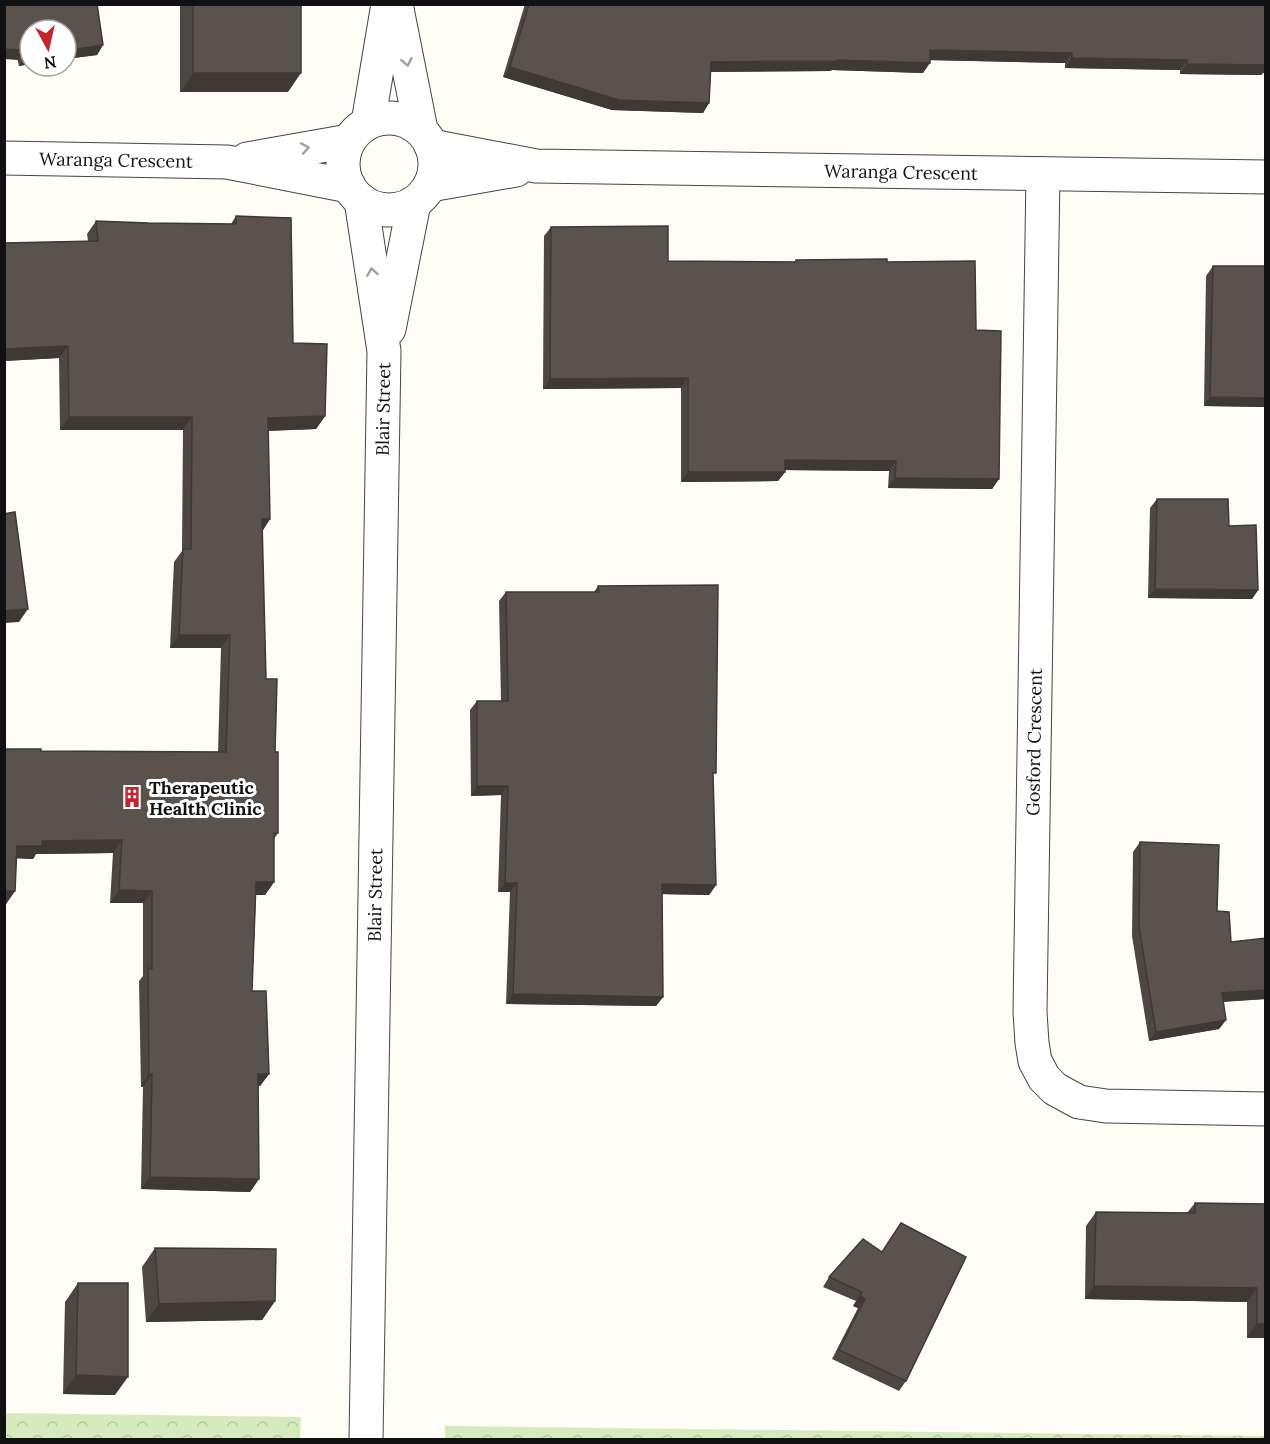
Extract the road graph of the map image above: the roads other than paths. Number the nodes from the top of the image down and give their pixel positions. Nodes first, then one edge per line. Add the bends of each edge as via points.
1 (388, 4) edge
2 (396, 4) edge
3 (359, 132) junction
4 (426, 138) junction
5 (4, 158) edge
6 (227, 162) junction
7 (536, 166) junction
8 (1043, 174) junction
9 (1266, 177) edge
10 (355, 193) junction
11 (422, 194) junction
12 (384, 351) junction
13 (1266, 1109) edge
14 (366, 1440) edge

1 - 3 street
2 -> 4 street
3 - 4 street via 381,119 395,119 409,123
6 -> 3 street, Waranga Crescent
3 - 10 street via 344,156 344,172
4 - 7 street, Waranga Crescent
4 - 11 street via 435,159 435,172
5 - 6 street, Waranga Crescent
6 - 10 street, Waranga Crescent
7 - 8 street, Waranga Crescent
7 - 11 street, Waranga Crescent
8 - 9 street, Waranga Crescent
8 - 13 street, Gosford Crescent via 1030,1012 1035,1061 1054,1089 1079,1102
10 - 11 street via 373,208 387,210 401,208
12 -> 10 street, Blair Street
11 - 12 street, Blair Street
12 - 14 street, Blair Street

